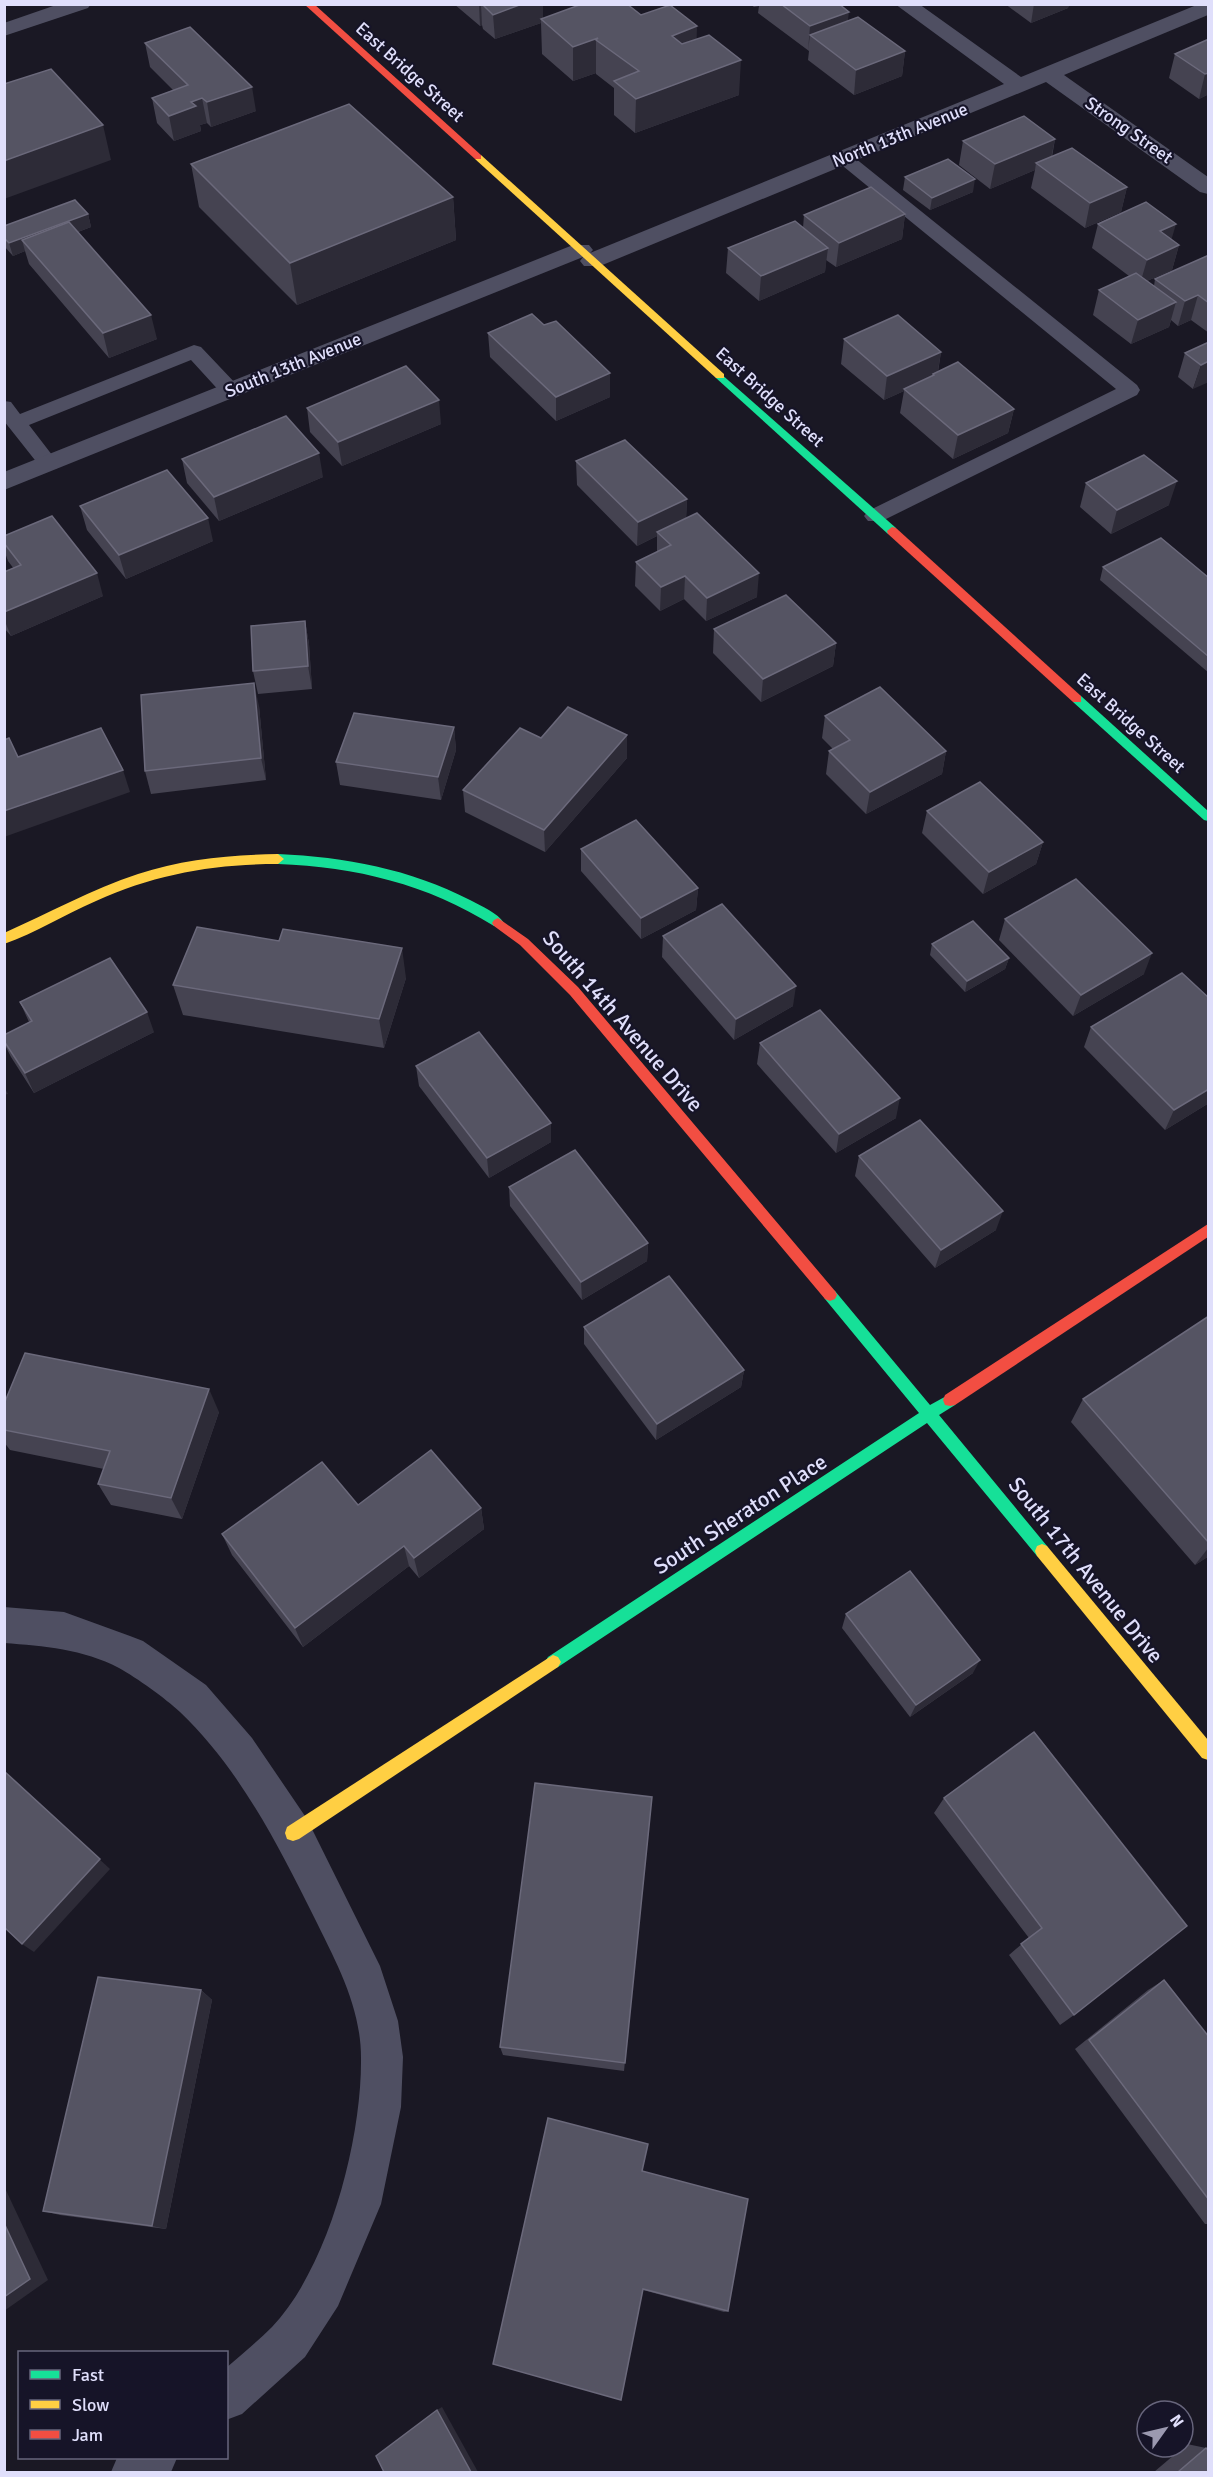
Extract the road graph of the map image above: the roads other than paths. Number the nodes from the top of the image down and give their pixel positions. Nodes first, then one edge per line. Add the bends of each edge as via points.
1 (81, 4) edge
2 (308, 4) edge
3 (904, 4) edge
4 (1209, 8) edge
5 (4, 30) edge
6 (1049, 74) junction
7 (1020, 86) junction
8 (844, 158) junction
9 (1209, 187) edge
10 (587, 255) junction
11 (230, 390) junction
12 (11, 415) edge
13 (49, 464) junction
14 (4, 482) edge
15 (875, 516) junction
16 (1209, 817) edge
17 (4, 939) edge
18 (1209, 1230) edge
19 (931, 1414) junction
20 (4, 1625) edge
21 (1209, 1752) edge
22 (293, 1833) junction
23 (228, 2396) edge
24 (151, 2459) edge
25 (134, 2472) edge

1 - 5 street
2 - 10 street, East Bridge Street
3 - 7 street
4 - 6 street, North 13th Avenue
6 - 7 street, North 13th Avenue
6 - 9 street, Strong Street
7 - 8 street, North 13th Avenue
8 - 10 street, North 13th Avenue
8 - 15 lane via 1130,390
10 - 11 street, South 13th Avenue
10 - 15 street, East Bridge Street
11 - 12 lane via 194,351
11 - 13 street, South 13th Avenue
12 - 13 lane
13 - 14 street, South 13th Avenue
15 - 16 street, East Bridge Street
17 - 19 street, South 14th Avenue Drive via 142,877 188,866 251,860 290,859 387,874 470,905 508,927 553,968
18 - 19 street, South Sheraton Place
19 - 21 street, South 17th Avenue Drive
19 - 22 street, South Sheraton Place
20 - 22 street via 64,1630 130,1654 193,1698 238,1751
22 - 23 street via 366,1980 378,2021 382,2057 380,2107 360,2204 323,2291 289,2341
24 - 25 street

